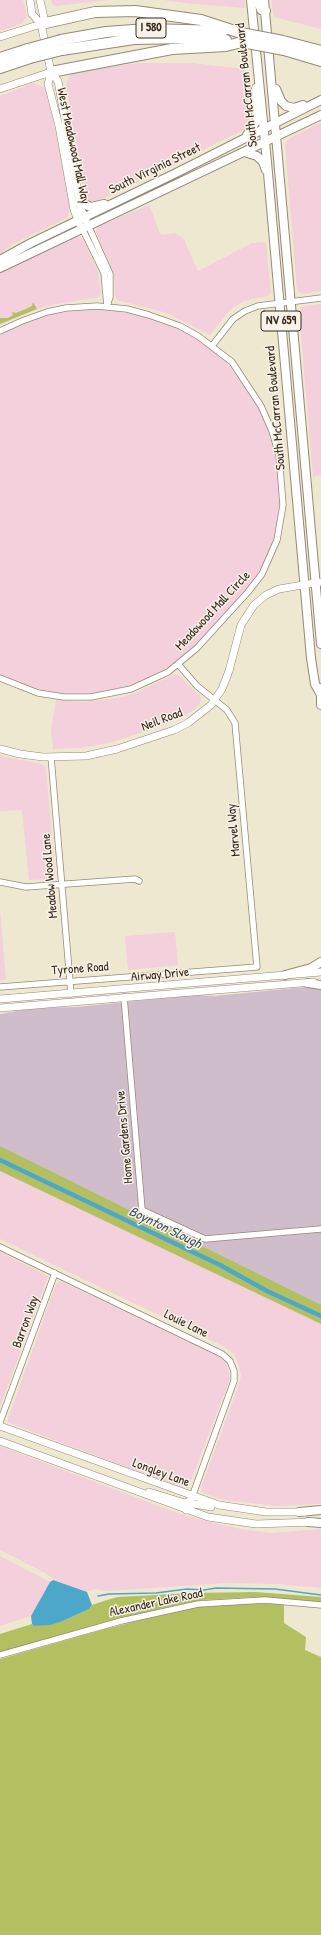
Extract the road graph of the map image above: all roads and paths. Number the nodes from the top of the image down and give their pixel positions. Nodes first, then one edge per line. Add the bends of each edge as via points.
1 (30, 0) edge
2 (40, 0) edge
3 (251, 0) edge
4 (258, 0) edge
5 (264, 0) edge
6 (266, 11) junction
7 (41, 24) junction
8 (0, 37) edge
9 (241, 38) junction
10 (283, 45) junction
11 (321, 51) edge
12 (29, 53) junction
13 (0, 58) edge
14 (321, 60) edge
15 (0, 68) edge
16 (271, 68) junction
17 (51, 72) junction
18 (258, 75) junction
19 (0, 89) edge
20 (321, 100) edge
21 (321, 115) edge
22 (276, 122) junction
23 (264, 128) junction
24 (277, 136) junction
25 (245, 138) junction
26 (265, 142) junction
27 (244, 152) junction
28 (269, 181) junction
29 (120, 200) junction
30 (80, 203) junction
31 (83, 223) junction
32 (0, 260) edge
33 (0, 268) edge
34 (321, 298) edge
35 (291, 302) junction
36 (279, 303) junction
37 (107, 306) junction
38 (0, 331) edge
39 (212, 346) junction
40 (318, 584) edge
41 (305, 586) junction
42 (321, 644) edge
43 (178, 664) junction
44 (0, 678) edge
45 (320, 690) edge
46 (214, 701) junction
47 (321, 705) edge
48 (0, 749) edge
49 (51, 757) junction
50 (139, 881) dead end
51 (0, 882) edge
52 (62, 884) junction
53 (321, 962) edge
54 (257, 967) joint
55 (321, 972) edge
56 (285, 975) junction
57 (70, 981) junction
58 (321, 982) edge
59 (308, 983) junction
60 (321, 985) edge
61 (0, 986) edge
62 (71, 994) junction
63 (124, 997) junction
64 (0, 999) edge
65 (20, 1006) junction
66 (0, 1008) edge
67 (321, 1229) edge
68 (0, 1247) edge
69 (55, 1274) junction
70 (0, 1422) edge
71 (0, 1426) edge
72 (0, 1441) edge
73 (118, 1485) junction
74 (192, 1497) junction
75 (186, 1510) junction
76 (321, 1511) edge
77 (266, 1512) junction
78 (299, 1512) joint
79 (308, 1522) joint
80 (321, 1522) edge
81 (321, 1605) edge
82 (0, 1655) edge

1 - 7 main road, West Meadowood Mall Way via 32,14
2 - 7 main road, West Meadowood Mall Way via 44,18
3 - 18 main road, South McCarran Boulevard / NV 659
4 - 6 main road via 261,10
5 - 6 main road, South McCarran Boulevard / NV 659
6 - 16 main road, South McCarran Boulevard / NV 659
7 - 8 main road
7 - 9 highway via 95,12 134,11 201,20
7 - 17 main road, West Meadowood Mall Way
9 - 10 highway, I 580, bridge
9 - 12 highway, I 580, bridge via 111,41 62,45
9 - 17 highway via 226,46 172,49
10 - 11 highway, I 580
10 - 14 highway, I 580
12 - 13 highway, I 580
12 - 15 highway, I 580
16 - 20 main road via 278,96 286,106 297,107
16 - 22 main road, South McCarran Boulevard / NV 659
17 - 19 main road
17 - 30 main road, West Meadowood Mall Way via 58,81
17 - 31 main road, West Meadowood Mall Way via 48,84
18 - 23 main road, South McCarran Boulevard / NV 659
18 - 25 main road via 255,100 257,120
20 - 22 main road, South Virginia Street
21 - 24 main road, South Virginia Street
22 - 23 main road, South Virginia Street
22 - 24 main road, South McCarran Boulevard / NV 659
23 - 25 main road, South Virginia Street
23 - 26 main road, South McCarran Boulevard / NV 659
24 - 26 main road, South Virginia Street
24 - 35 main road, South McCarran Boulevard / NV 659
25 - 29 main road, South Virginia Street
26 - 27 main road, South Virginia Street
26 - 28 main road, South McCarran Boulevard / NV 659
27 - 28 main road via 260,158
27 - 31 main road, South Virginia Street
28 - 36 main road, South McCarran Boulevard / NV 659
29 - 30 main road via 91,207
29 - 31 main road, South Virginia Street
30 - 31 main road, West Meadowood Mall Way
31 - 32 main road, South Virginia Street
31 - 33 main road, South Virginia Street
31 - 37 street via 104,273
34 - 35 street
35 - 36 street
35 - 40 main road, South McCarran Boulevard / NV 659
36 - 39 street via 251,308 239,314
36 - 41 main road, South McCarran Boulevard / NV 659
37 - 38 street, Meadowood Mall Circle via 78,306 54,310
37 - 39 street, Meadowood Mall Circle via 164,320 192,332
39 - 43 street, Meadowood Mall Circle via 239,371 267,418 280,464 282,518 273,552 262,574 197,648
40 - 41 main road, Neil Road
40 - 42 main road, South McCarran Boulevard / NV 659
41 - 45 main road, South McCarran Boulevard / NV 659 via 314,675
41 - 46 main road, Neil Road via 287,587 272,592 260,599 248,612 241,625 227,678
43 - 44 street, Meadowood Mall Circle via 156,679 135,688 90,697 38,693
43 - 46 street, Marvel Way via 196,686
45 - 47 main road, South McCarran Boulevard / NV 659
46 - 49 main road, Neil Road via 195,720 174,730 107,752 86,756
46 - 54 street, Marvel Way via 231,714 235,723
48 - 49 main road, Neil Road
49 - 52 street, Meadow Wood Lane
50 - 52 street via 136,878
51 - 52 street via 25,887
52 - 57 street, Meadow Wood Lane
53 - 56 main road via 311,968
54 - 57 street, Tyrone Road
55 - 56 main road, Airway Drive
56 - 62 main road, Airway Drive
57 - 61 street, Tyrone Road
57 - 62 street, Meadow Wood Lane
58 - 59 main road, Airway Drive
59 - 60 main road
59 - 63 main road, Airway Drive
62 - 63 main road via 76,997
62 - 64 main road, Airway Drive
62 - 65 main road via 65,999 35,1001
63 - 65 main road, Airway Drive
63 - 67 street, Home Gardens Drive via 142,1210 204,1239
65 - 66 main road, Airway Drive
68 - 69 street, Louie Lane
69 - 70 street, Barron Way
69 - 74 street, Louie Lane via 222,1354 230,1361 234,1381
71 - 74 main road, Longley Lane
72 - 73 main road, Longley Lane
73 - 74 main road via 141,1489 185,1503
73 - 75 main road, Longley Lane
74 - 77 main road, Longley Lane via 234,1508
75 - 77 main road via 189,1505 194,1504 234,1512
75 - 79 main road, Longley Lane via 240,1523
76 - 78 main road
77 - 78 main road, Longley Lane
79 - 80 main road
81 - 82 street, Alexander Lake Road via 265,1600 198,1604 135,1617

